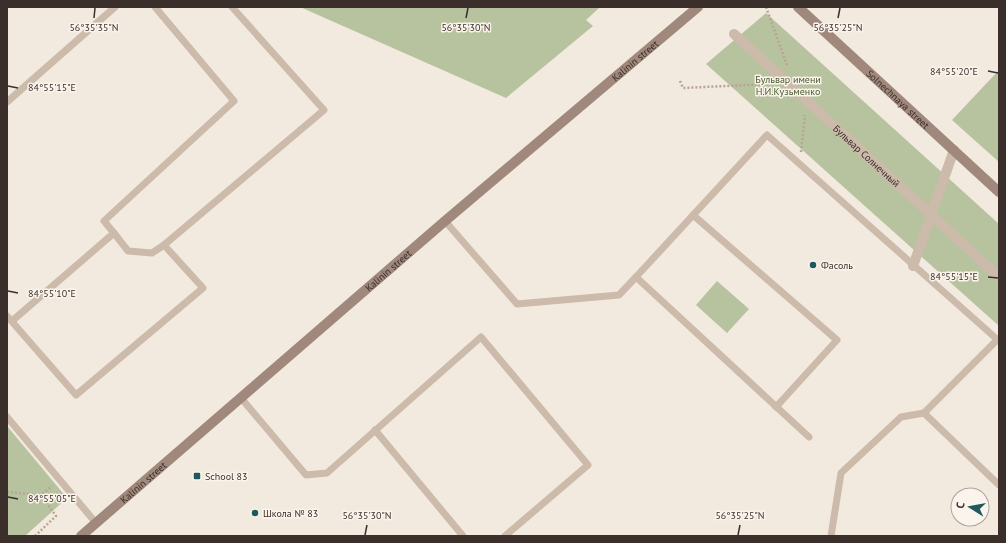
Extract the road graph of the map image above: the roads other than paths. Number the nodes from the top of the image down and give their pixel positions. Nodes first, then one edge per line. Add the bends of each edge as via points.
1 (115, 7) edge
2 (155, 7) edge
3 (232, 7) edge
4 (698, 7) edge
5 (798, 7) edge
6 (734, 34) dead end
7 (7, 102) edge
8 (954, 150) junction
9 (999, 192) edge
10 (693, 215) junction
11 (931, 215) junction
12 (445, 221) junction
13 (114, 233) junction
14 (164, 245) junction
15 (913, 266) junction
16 (636, 277) junction
17 (999, 277) edge
18 (9, 319) edge
19 (998, 340) edge
20 (241, 398) junction
21 (776, 407) junction
22 (924, 413) junction
23 (7, 417) edge
24 (375, 430) junction
25 (809, 436) dead end
26 (999, 484) edge
27 (96, 523) junction
28 (81, 536) edge
29 (463, 536) edge
30 (505, 536) edge
31 (831, 536) edge

1 - 7 lane
2 - 13 lane via 234,101 104,221
3 - 14 lane via 324,110
4 - 12 main road, Kalinin street
5 - 8 main road, Solnechnaya street
6 - 11 street, Бульвар Солнечный
8 - 9 main road, Solnechnaya street
8 - 11 street
10 - 15 lane via 767,135
10 - 16 lane
10 - 21 lane via 837,340
11 - 15 street
11 - 17 street, Бульвар Солнечный
12 - 16 lane via 517,304 619,295
12 - 20 main road, Kalinin street
13 - 14 lane via 128,251 152,253
13 - 18 lane
14 - 18 lane via 203,288 76,395
15 - 19 lane
16 - 21 lane
19 - 22 lane
20 - 24 lane via 306,475 327,473
20 - 27 main road, Kalinin street
21 - 25 lane
22 - 26 lane
22 - 31 lane via 901,417 841,473
23 - 27 lane
24 - 29 lane
24 - 30 lane via 481,337 588,465
27 - 28 main road, Kalinin street

